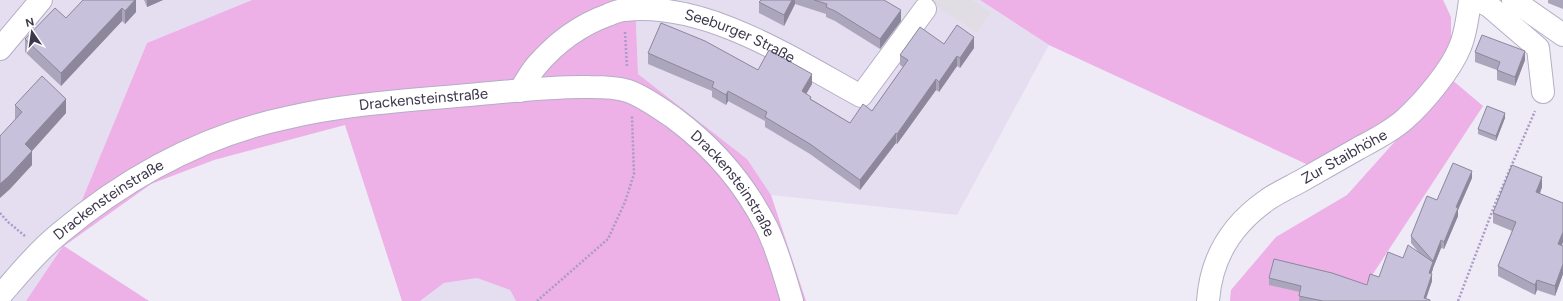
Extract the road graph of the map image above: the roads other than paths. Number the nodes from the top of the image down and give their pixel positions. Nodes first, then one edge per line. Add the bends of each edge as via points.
1 (41, 0) edge
2 (1470, 0) edge
3 (1478, 0) edge
4 (1513, 0) edge
5 (925, 9) dead end
6 (1563, 35) edge
7 (0, 48) edge
8 (520, 91) junction
9 (1543, 92) road end
10 (0, 296) edge
11 (792, 301) edge
12 (1208, 301) edge

1 - 7 street
2 - 12 street, Zur Staibhöhe via 1460,47 1446,72 1423,100 1404,120 1378,138 1268,199 1250,213 1231,235 1216,260
3 - 9 street via 1489,6 1538,48
4 - 6 street
5 - 8 street, Seeburger Straße via 861,96 752,37 684,14 655,9 624,10 572,32 536,66
8 - 10 street, Drackensteinstraße via 336,109 287,117 239,130 196,146 153,168 72,224 42,250
8 - 11 street, Drackensteinstraße via 559,86 603,87 628,91 658,106 685,126 713,151 753,202 768,230

